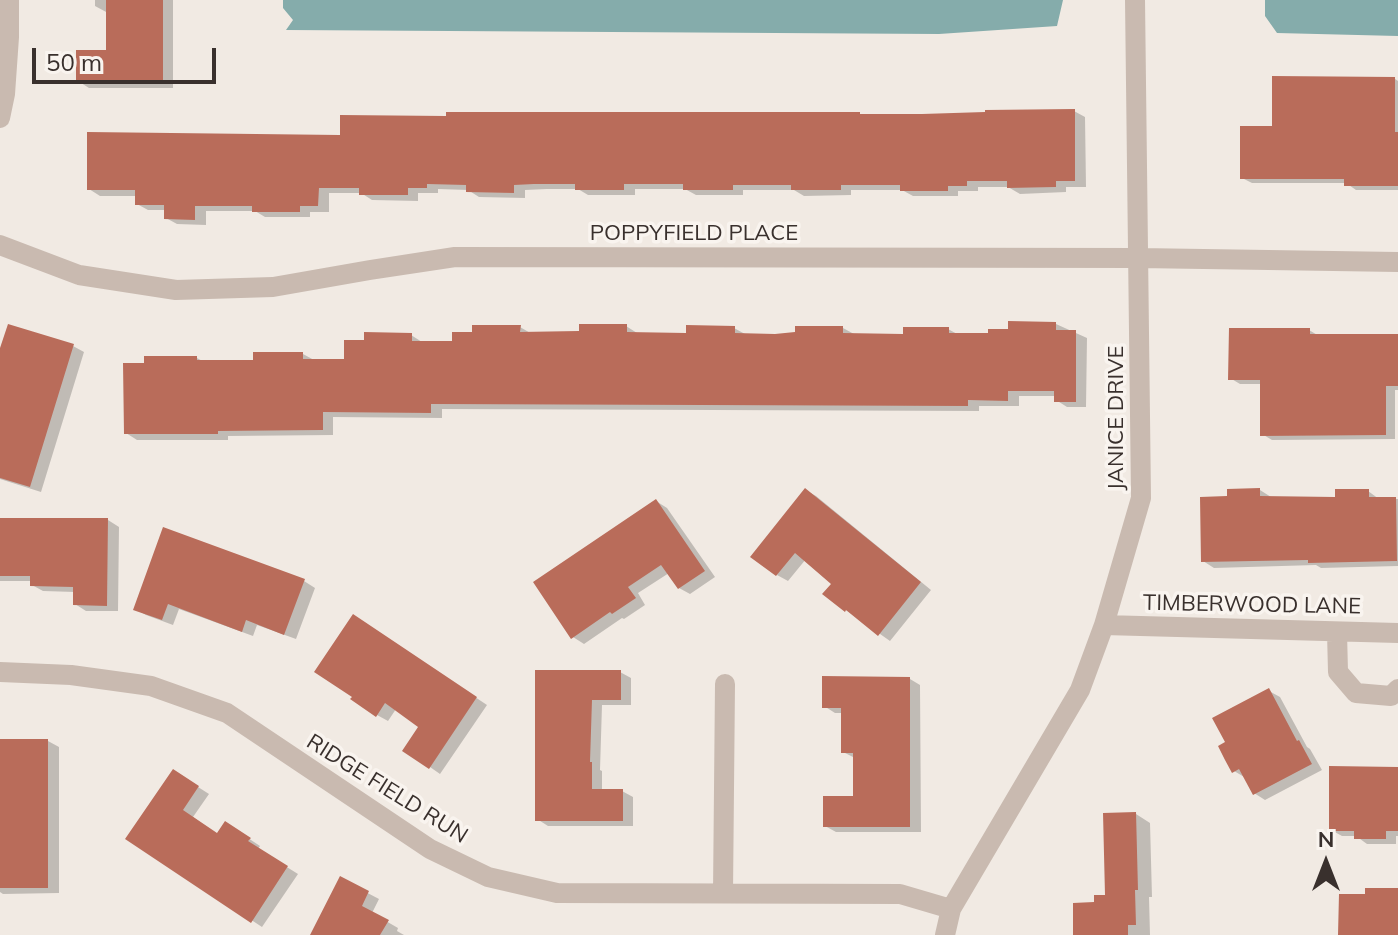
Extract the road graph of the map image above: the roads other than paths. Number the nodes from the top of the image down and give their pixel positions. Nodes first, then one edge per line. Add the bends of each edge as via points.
1 (9, 0) edge
2 (1135, 0) edge
3 (0, 118) edge
4 (0, 245) edge
5 (1139, 258) junction
6 (1398, 262) edge
7 (1104, 625) junction
8 (1337, 632) junction
9 (1398, 633) edge
10 (0, 672) edge
11 (725, 684) dead end
12 (1398, 689) edge
13 (723, 893) junction
14 (951, 909) junction
15 (945, 935) edge

1 - 3 street
2 - 5 street, JANICE DRIVE
4 - 5 street, POPPYFIELD PLACE via 79,275 176,290 273,287 455,257
5 - 6 street, POPPYFIELD PLACE
5 - 7 street, JANICE DRIVE via 1141,498
7 - 8 street, TIMBERWOOD LANE
7 - 14 street, JANICE DRIVE via 1080,690
8 - 9 street, TIMBERWOOD LANE
8 - 12 street via 1338,672 1356,693 1391,696
10 - 13 street, RIDGE FIELD RUN via 151,686 227,713 430,849 488,877 557,893
11 - 13 street
13 - 14 street, RIDGE FIELD RUN via 900,894
14 - 15 street, JANICE DRIVE

